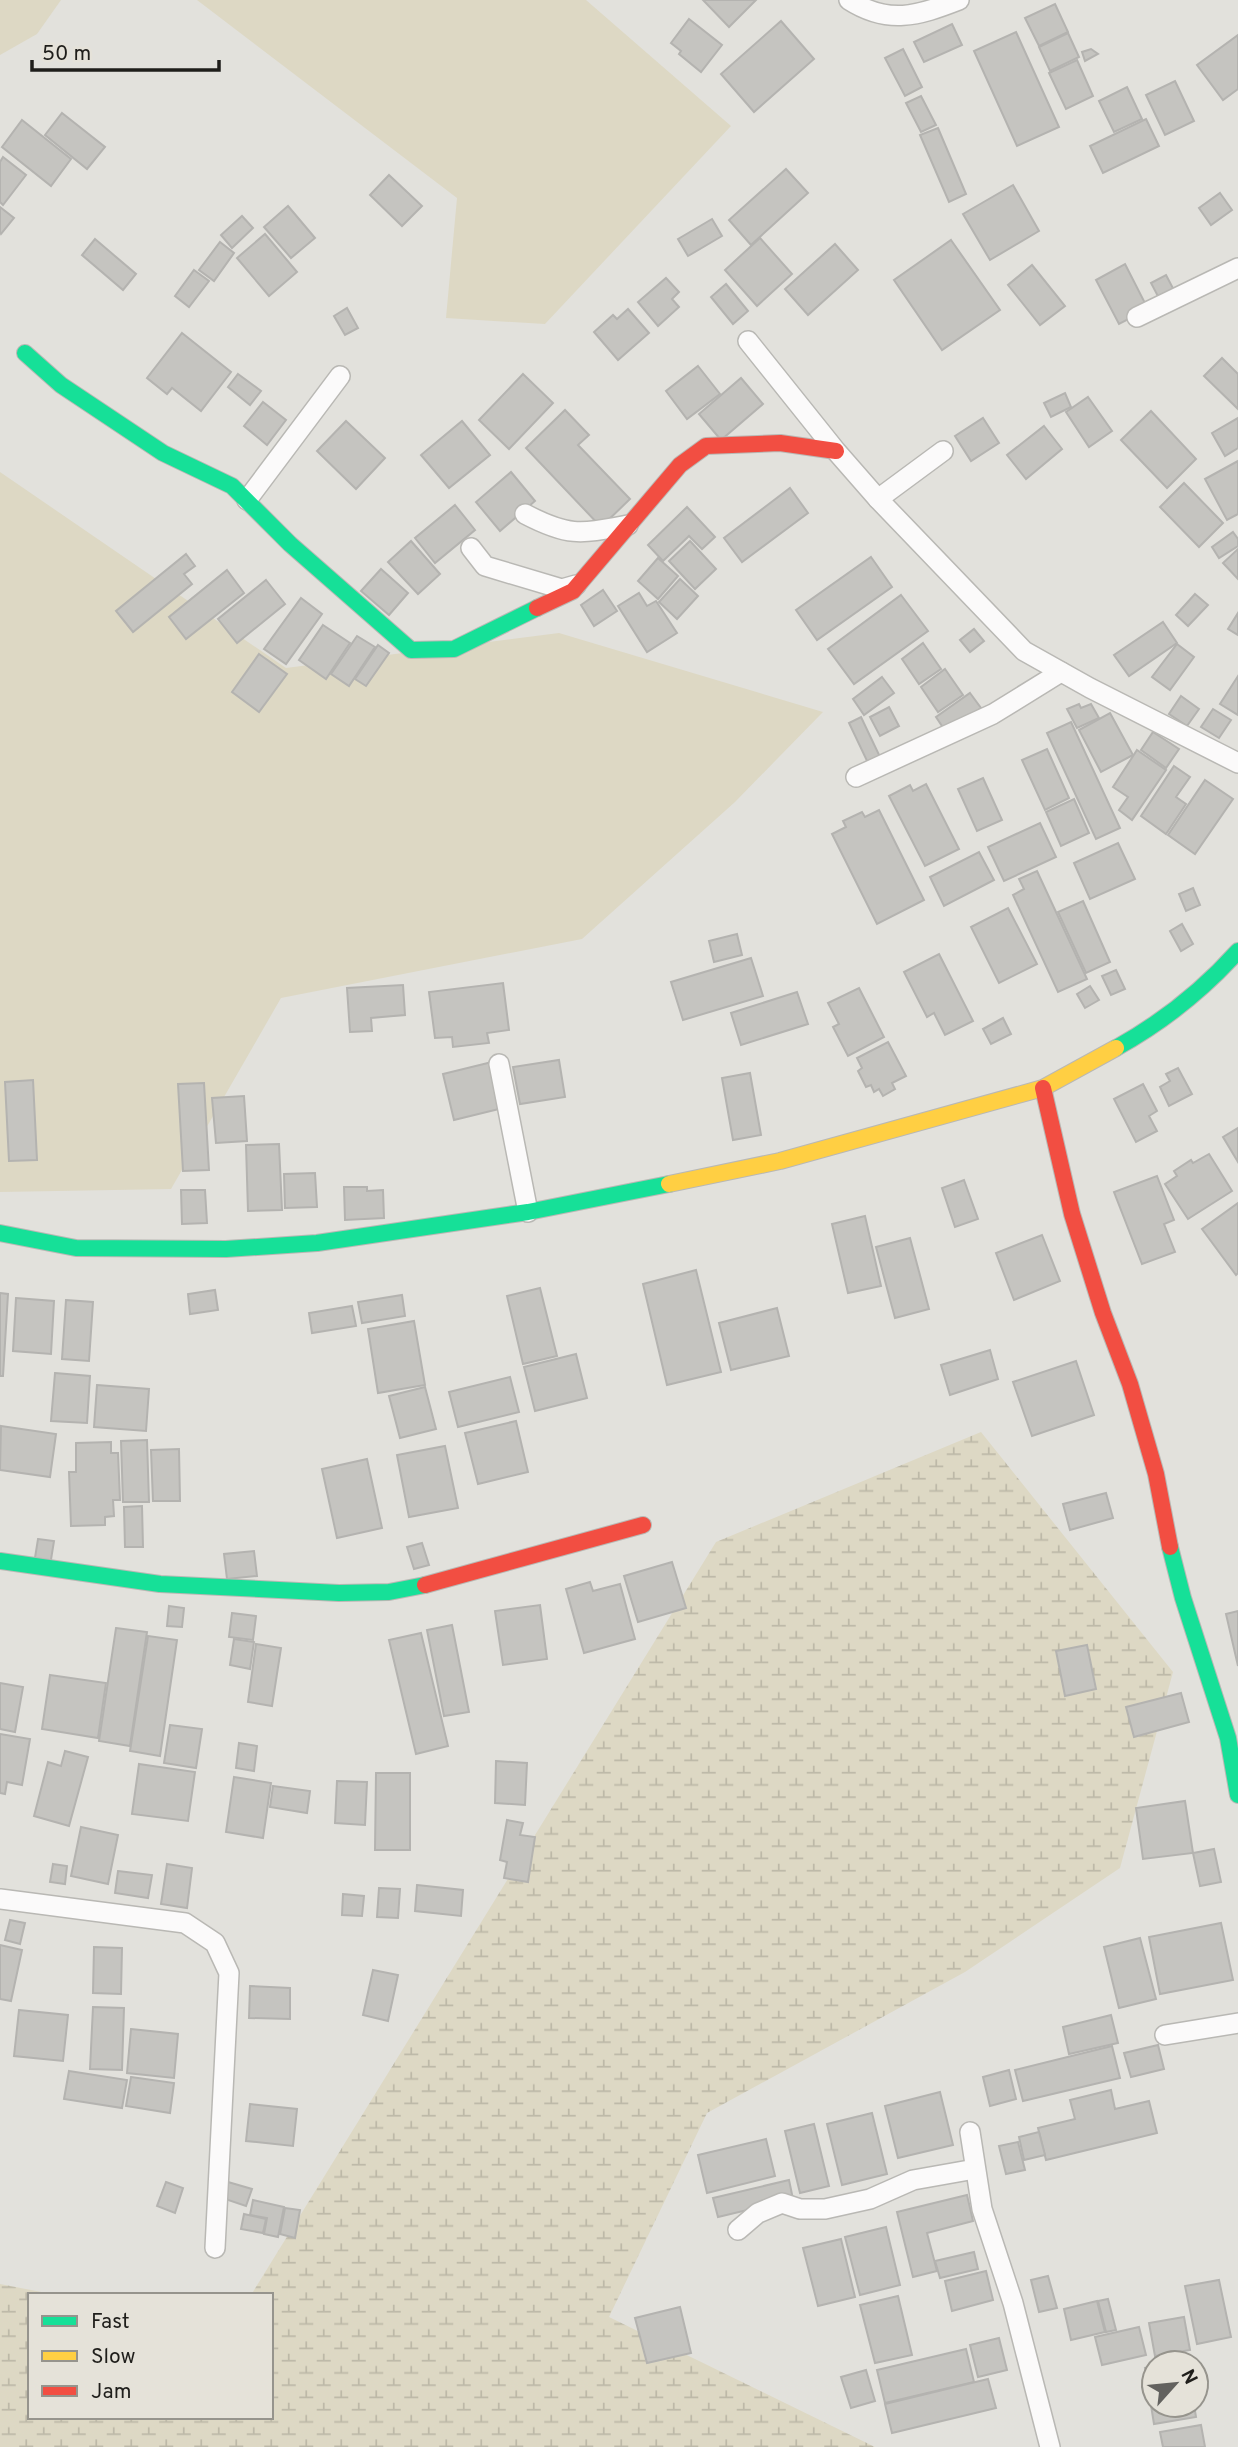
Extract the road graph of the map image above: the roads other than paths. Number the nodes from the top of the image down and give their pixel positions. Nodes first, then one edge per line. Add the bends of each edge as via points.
1 (849, 0) edge
2 (958, 0) edge
3 (1238, 268) edge
4 (1138, 317) dead end
5 (748, 341) dead end
6 (26, 353) dead end
7 (340, 376) dead end
8 (836, 451) junction
9 (943, 451) dead end
10 (878, 499) junction
11 (247, 500) junction
12 (525, 513) dead end
13 (628, 525) junction
14 (471, 548) dead end
15 (581, 584) junction
16 (1061, 672) junction
17 (1238, 763) edge
18 (856, 777) dead end
19 (1238, 951) edge
20 (499, 1064) dead end
21 (1043, 1088) junction
22 (528, 1212) junction
23 (0, 1233) edge
24 (642, 1525) dead end
25 (0, 1561) edge
26 (1233, 1737) edge
27 (1238, 1795) edge
28 (0, 1899) edge
29 (1238, 2023) edge
30 (1165, 2035) dead end
31 (970, 2132) dead end
32 (975, 2169) junction
33 (738, 2230) dead end
34 (215, 2248) dead end
35 (1050, 2447) edge

1 - 2 street via 866,11 910,16
3 - 4 street
5 - 8 street
6 - 11 street via 61,385 140,438 232,486
7 - 11 street
8 - 10 street
8 - 13 street via 780,443 706,446 680,465
9 - 10 street
10 - 16 street via 1024,651
11 - 15 street via 290,544 411,649 454,649 559,600
12 - 13 street via 551,527 577,533
13 - 15 street
14 - 15 street via 485,566 562,589
16 - 17 street
16 - 18 street via 993,714
19 - 21 street via 1212,980 1135,1037
20 - 22 street
21 - 22 street via 780,1161
21 - 26 street via 1072,1214 1156,1474 1183,1598
22 - 23 street via 317,1243 226,1249 76,1248
24 - 25 street via 389,1592 160,1584
26 - 27 street
28 - 34 street via 185,1923 215,1943 229,1973
29 - 30 street
31 - 32 street
32 - 33 street via 913,2180 870,2199 825,2209 782,2203 758,2213
32 - 35 street via 982,2209 1013,2303

